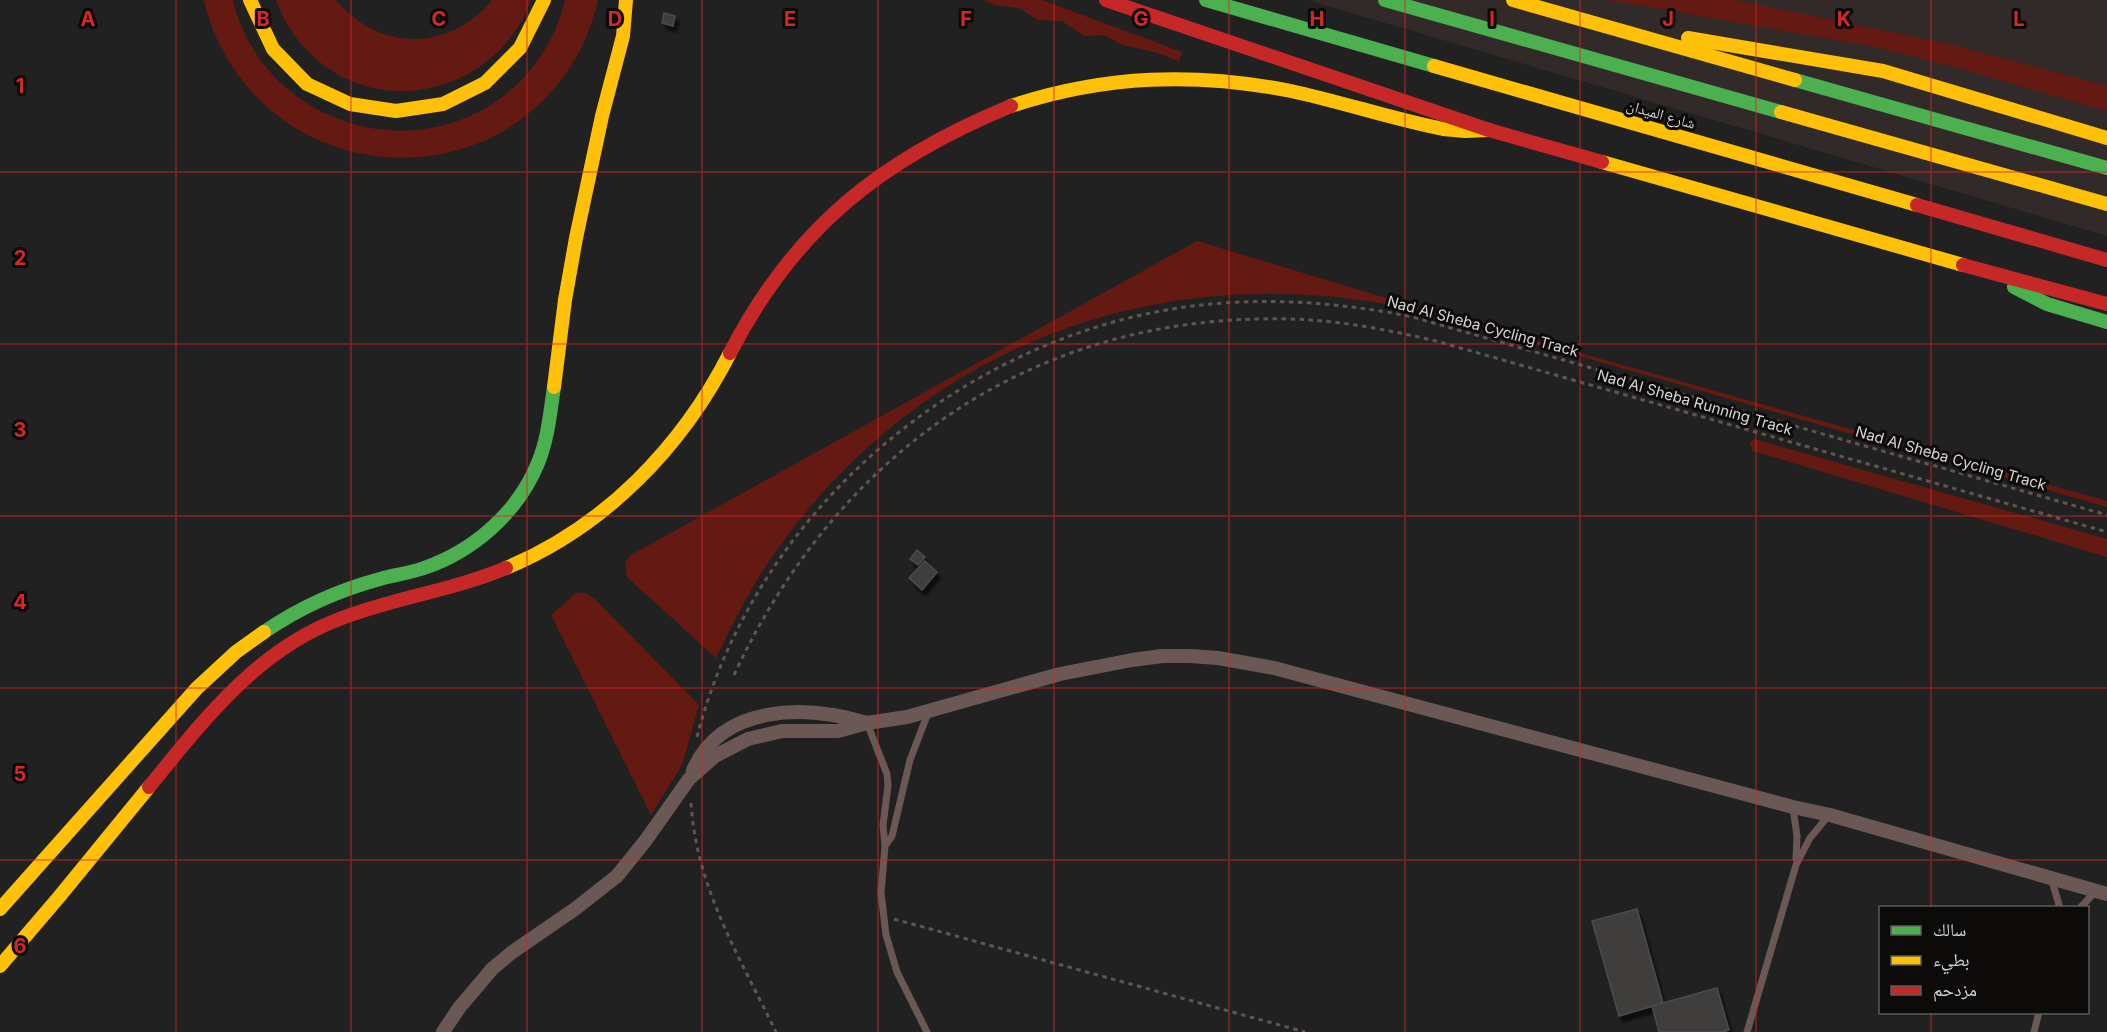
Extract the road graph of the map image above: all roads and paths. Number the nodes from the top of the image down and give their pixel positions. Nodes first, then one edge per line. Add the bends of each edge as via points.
1 (250, 0) edge
2 (544, 0) edge
3 (626, 0) edge
4 (1106, 0) edge
5 (1206, 0) edge
6 (1385, 0) edge
7 (1513, 0) edge
8 (1622, 32) junction
9 (1489, 130) junction
10 (2107, 138) edge
11 (2107, 168) edge
12 (2107, 204) edge
13 (2107, 260) edge
14 (2002, 276) junction
15 (2107, 304) edge
16 (2107, 322) edge
17 (2107, 515) edge
18 (2107, 532) edge
19 (734, 675) dead end
20 (929, 711) junction
21 (867, 723) junction
22 (696, 743) dead end
23 (689, 779) junction
24 (1793, 807) junction
25 (1830, 815) junction
26 (885, 846) junction
27 (1796, 865) junction
28 (2051, 878) junction
29 (2102, 892) edge
30 (2059, 906) edge
31 (2083, 906) edge
32 (0, 909) edge
33 (883, 917) junction
34 (5, 955) edge
35 (0, 966) edge
36 (2038, 1014) edge
37 (443, 1032) edge
38 (776, 1032) edge
39 (927, 1032) edge
40 (1305, 1032) edge
41 (1748, 1032) edge
42 (2034, 1032) edge

1 - 2 main road via 268,42 292,70 321,92 372,110 409,112 445,104 492,78 529,38
3 - 32 main road via 623,36 576,238 547,434 538,463 519,498 493,528 460,552 424,568 328,596 280,621 236,652 197,688
4 - 9 main road
5 - 13 main road, شارع الميدان
6 - 12 main road
7 - 8 main road
8 - 10 main road via 1680,37 1883,71
8 - 11 main road
9 - 14 main road
9 - 34 main road via 1444,130 1258,85 1167,78 1105,83 1033,99 979,119 922,148 863,187 793,256 757,305 703,402 668,448 628,490 583,525 525,559 462,584 346,615 262,662 210,712
14 - 15 main road
14 - 16 main road via 2038,302
17 - 22 path, Nad Al Sheba Cycling Track via 1409,316 1343,305 1277,301 1171,309 1089,330 1010,361 924,412 866,459 815,513 756,597 724,659
18 - 19 path, Nad Al Sheba Running Track via 1436,341 1361,326 1302,320 1194,323 1100,343 1040,366 982,394 920,436 878,470 809,546 766,610
20 - 21 street
20 - 24 street via 1095,666 1162,656 1218,658 1286,671
20 - 26 lane via 910,760 892,836
21 - 23 street via 838,731 782,731 748,739 715,756
21 - 23 street via 825,713 758,716 715,739 703,751
21 - 26 lane via 887,774
23 - 37 street via 617,876 492,969
23 - 38 path via 694,833 704,878
24 - 25 street
24 - 27 lane
25 - 27 lane via 1810,838
25 - 28 street
26 - 33 lane
27 - 41 lane
28 - 29 street
28 - 30 lane
29 - 31 lane
33 - 39 lane via 897,972
33 - 40 path
34 - 35 main road
36 - 42 lane

